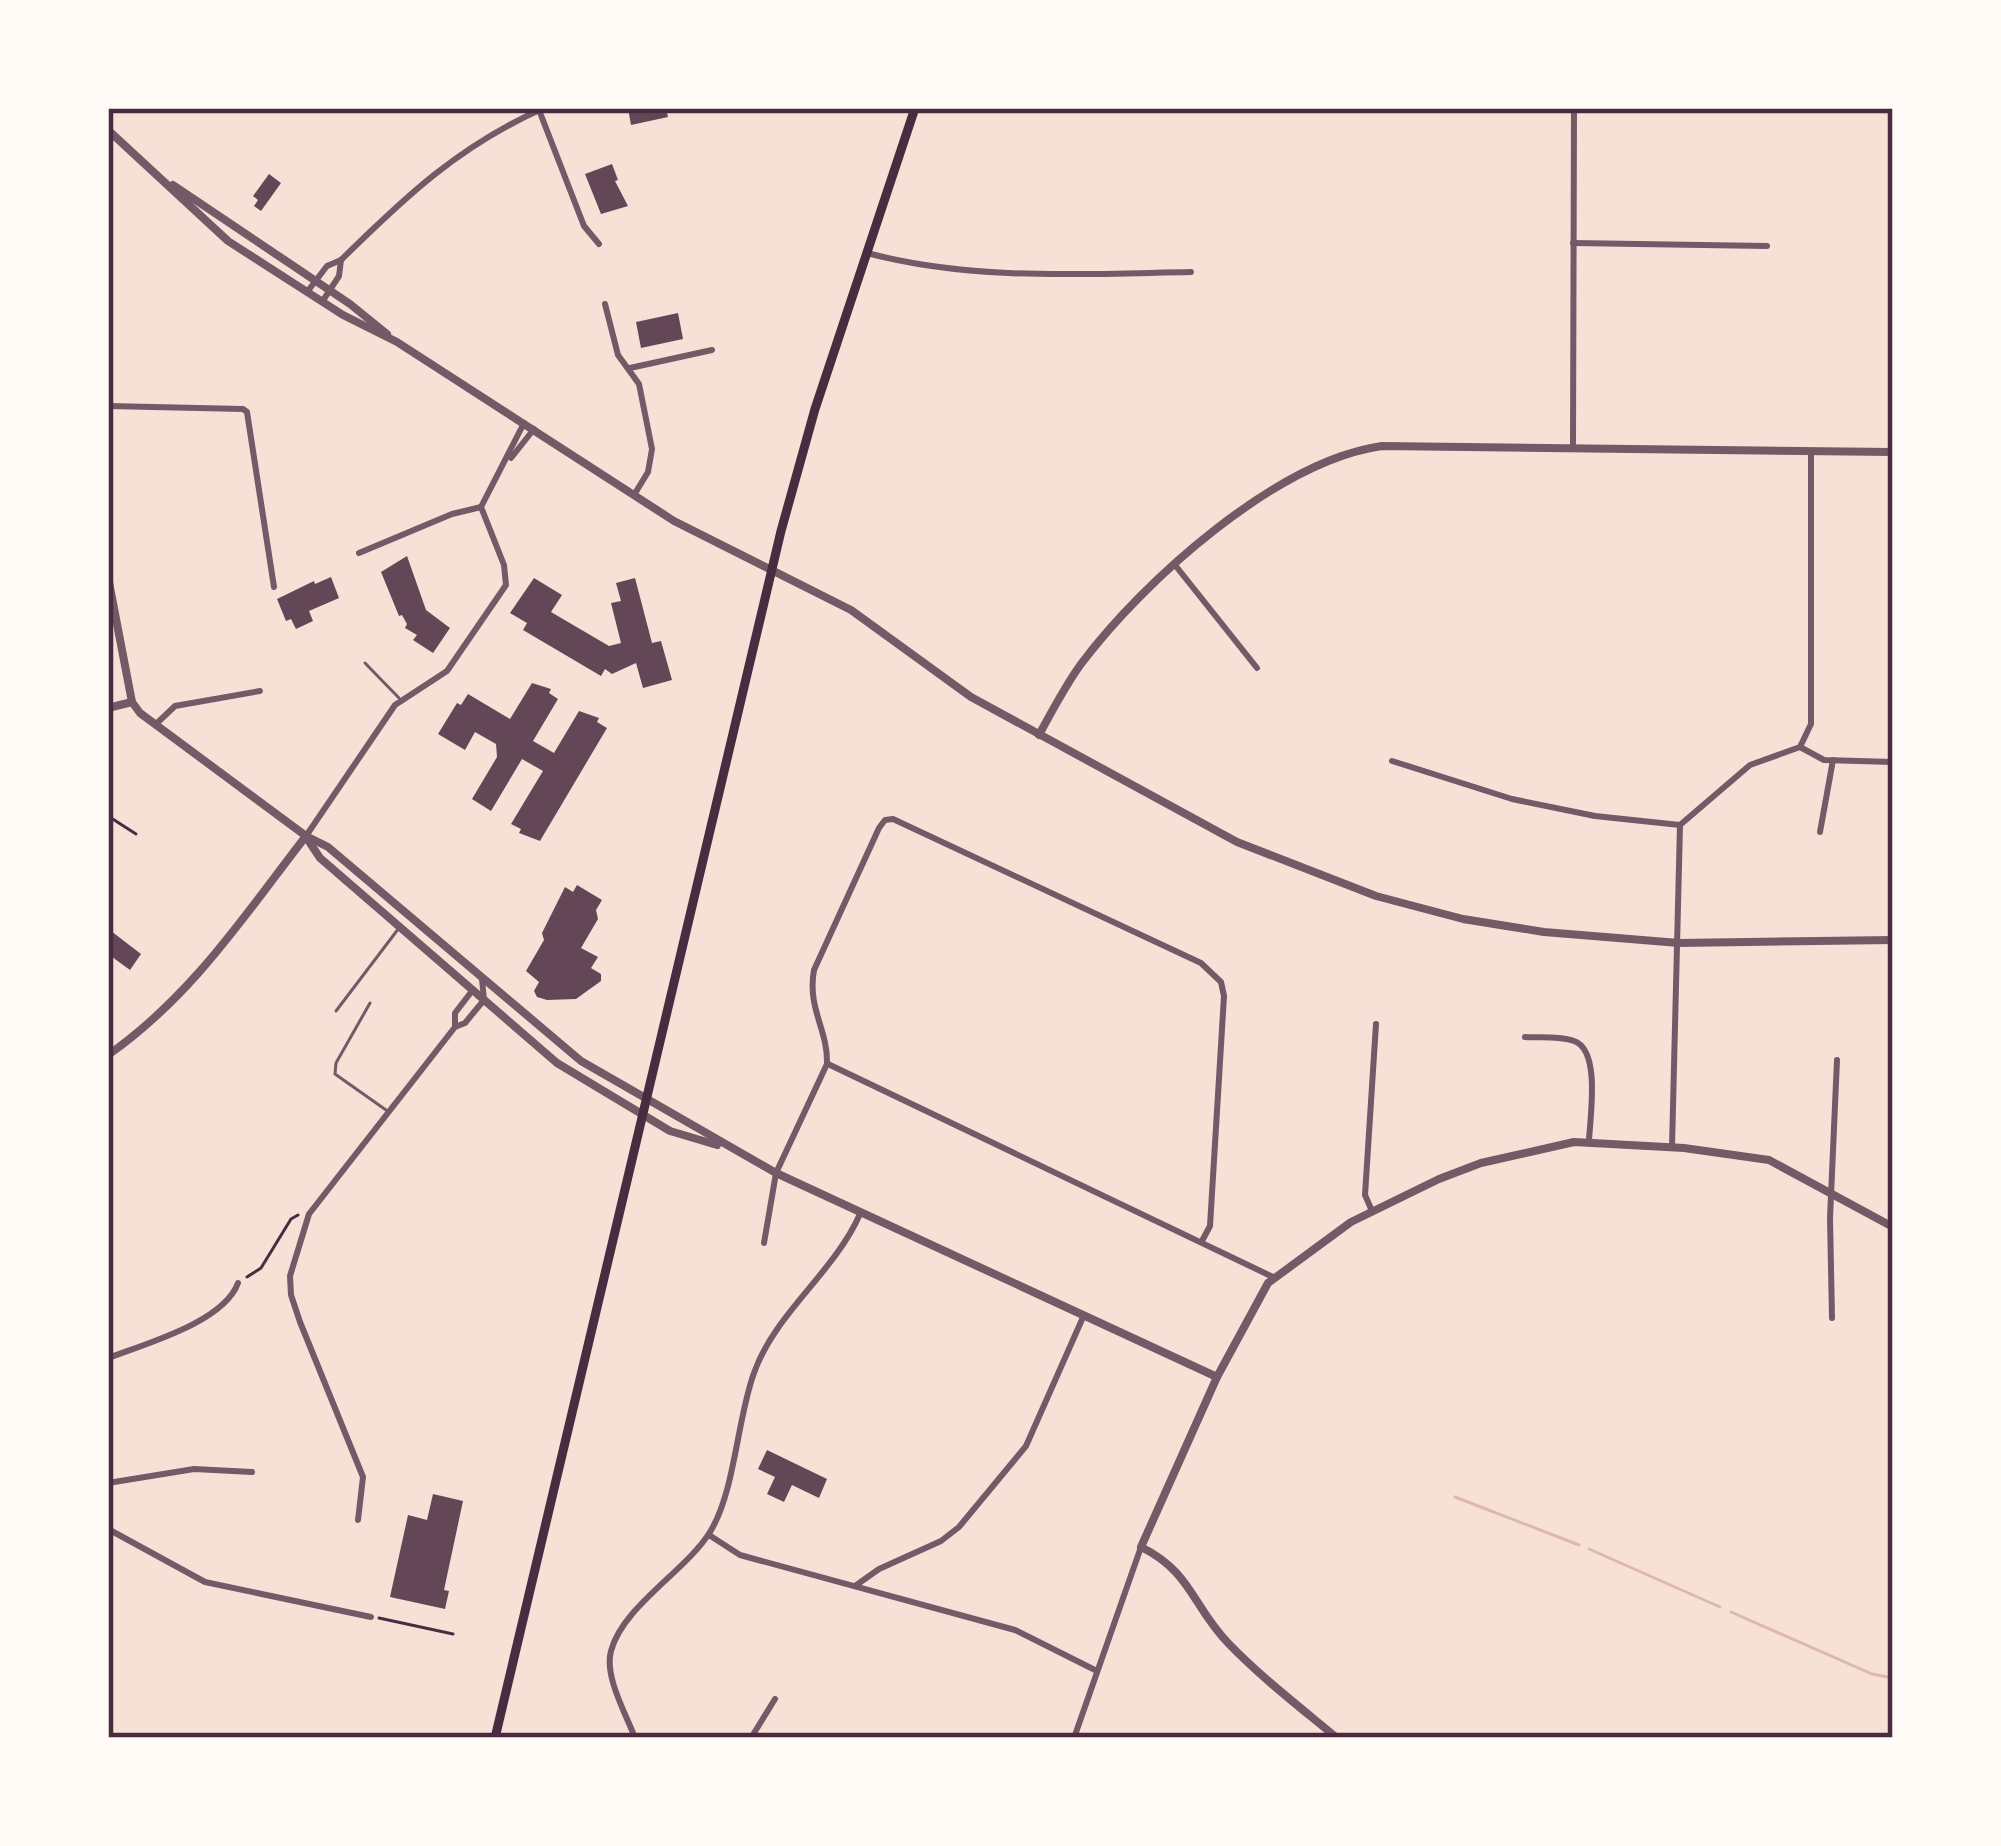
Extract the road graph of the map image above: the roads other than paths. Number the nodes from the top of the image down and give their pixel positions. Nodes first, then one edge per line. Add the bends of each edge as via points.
1 (915, 108) edge
2 (1574, 108) edge
3 (541, 109) edge
4 (108, 130) edge
5 (162, 178) junction
6 (1573, 243) junction
7 (599, 244) dead end
8 (1767, 246) dead end
9 (867, 253) junction
10 (341, 260) junction
11 (1191, 272) dead end
12 (316, 281) junction
13 (329, 290) junction
14 (307, 292) junction
15 (322, 302) junction
16 (604, 304) dead end
17 (397, 343) junction
18 (712, 350) dead end
19 (630, 368) junction
20 (108, 406) edge
21 (524, 423) junction
22 (534, 429) junction
23 (1573, 447) junction
24 (1811, 452) junction
25 (1893, 452) edge
26 (508, 461) junction
27 (634, 495) junction
28 (481, 507) junction
29 (359, 553) dead end
30 (1175, 565) junction
31 (772, 571) junction
32 (108, 577) edge
33 (274, 587) dead end
34 (365, 663) dead end
35 (1257, 668) dead end
36 (260, 691) dead end
37 (400, 699) junction
38 (132, 702) junction
39 (108, 708) edge
40 (155, 725) junction
41 (1039, 735) junction
42 (1800, 747) junction
43 (1833, 760) junction
44 (1392, 761) dead end
45 (1893, 762) edge
46 (1680, 825) junction
47 (1820, 832) dead end
48 (305, 836) junction
49 (400, 927) junction
50 (1893, 940) edge
51 (1678, 943) junction
52 (482, 979) junction
53 (473, 990) junction
54 (484, 1000) junction
55 (370, 1003) dead end
56 (336, 1011) dead end
57 (1376, 1024) dead end
58 (455, 1027) junction
59 (1525, 1037) dead end
60 (108, 1055) edge
61 (1837, 1060) dead end
62 (827, 1064) junction
63 (646, 1099) junction
64 (387, 1111) junction
65 (643, 1114) junction
66 (1589, 1141) junction
67 (1672, 1147) junction
68 (727, 1148) junction
69 (776, 1173) junction
70 (1832, 1191) junction
71 (1372, 1211) junction
72 (860, 1214) junction
73 (1893, 1226) edge
74 (1202, 1241) junction
75 (764, 1243) dead end
76 (1274, 1277) junction
77 (238, 1283) road end
78 (1084, 1315) junction
79 (1832, 1318) dead end
80 (108, 1358) edge
81 (1217, 1377) junction
82 (252, 1472) dead end
83 (108, 1484) edge
84 (358, 1520) dead end
85 (108, 1528) edge
86 (709, 1534) junction
87 (1142, 1546) junction
88 (854, 1587) junction
89 (371, 1617) road end
90 (1096, 1671) junction
91 (776, 1699) dead end
92 (495, 1738) edge
93 (634, 1738) edge
94 (751, 1738) edge
95 (1074, 1738) edge
96 (1337, 1738) edge

1 - 9 main road
2 - 6 street
3 - 7 street via 584,226
3 - 10 street via 458,153
4 - 5 street
5 - 12 street
5 - 14 street via 228,242
6 - 8 street
6 - 23 street
9 - 11 street via 1001,273
9 - 31 main road
10 - 12 street
10 - 13 street
12 - 13 street
12 - 14 street
13 - 15 street
13 - 17 street
14 - 15 street
15 - 17 street
16 - 19 street via 618,355
17 - 21 street
18 - 19 street
19 - 27 street via 652,449
20 - 33 street via 248,412
21 - 22 street
21 - 26 street
22 - 26 street
22 - 27 street
23 - 24 street
23 - 30 street via 1350,450 1271,492
24 - 25 street
24 - 42 street via 1811,724
26 - 28 street
27 - 31 street
28 - 29 street
28 - 37 street via 506,585 447,671
30 - 35 street
30 - 41 street via 1082,662
31 - 41 street via 851,610 946,681
31 - 63 main road
32 - 38 street
34 - 37 lane
36 - 40 street via 175,706
37 - 48 street
38 - 39 street
38 - 40 street
40 - 48 street
41 - 51 street via 1237,842 1376,896 1544,932
42 - 43 street
42 - 46 street via 1750,765
43 - 45 street
43 - 47 street
44 - 46 street via 1529,803
46 - 51 street
48 - 49 street
48 - 52 street
48 - 60 street via 204,971
49 - 53 street
49 - 56 lane
50 - 51 street
51 - 67 street
52 - 53 street
52 - 54 street
52 - 63 street via 581,1061
53 - 54 street
53 - 58 street via 455,1013
54 - 58 street
54 - 65 street via 567,1070
55 - 64 lane via 335,1074
57 - 71 street via 1365,1195
58 - 64 street
59 - 66 street via 1584,1046 1591,1060
61 - 70 street
62 - 69 street
62 - 74 street
62 - 74 street via 810,991 814,970 879,828 893,819 1201,962 1221,982 1210,1226
63 - 65 main road
63 - 68 street
64 - 84 street via 309,1214 290,1276 300,1322 363,1477
65 - 68 street
65 - 92 main road
66 - 67 street
66 - 71 street via 1481,1163
67 - 70 street via 1769,1160
68 - 69 street
69 - 72 street
69 - 75 street
70 - 73 street
70 - 79 street
71 - 76 street
72 - 78 street
72 - 86 street via 754,1372
74 - 76 street
76 - 81 street
77 - 80 street via 202,1319
78 - 81 street
78 - 88 street via 1026,1446 959,1527
81 - 87 street
82 - 83 street via 194,1469
85 - 89 street via 205,1582
86 - 88 street via 740,1555
86 - 93 street via 611,1649
87 - 90 street
87 - 96 street via 1179,1572 1226,1642
88 - 90 street via 1015,1630
90 - 95 street
91 - 94 street

